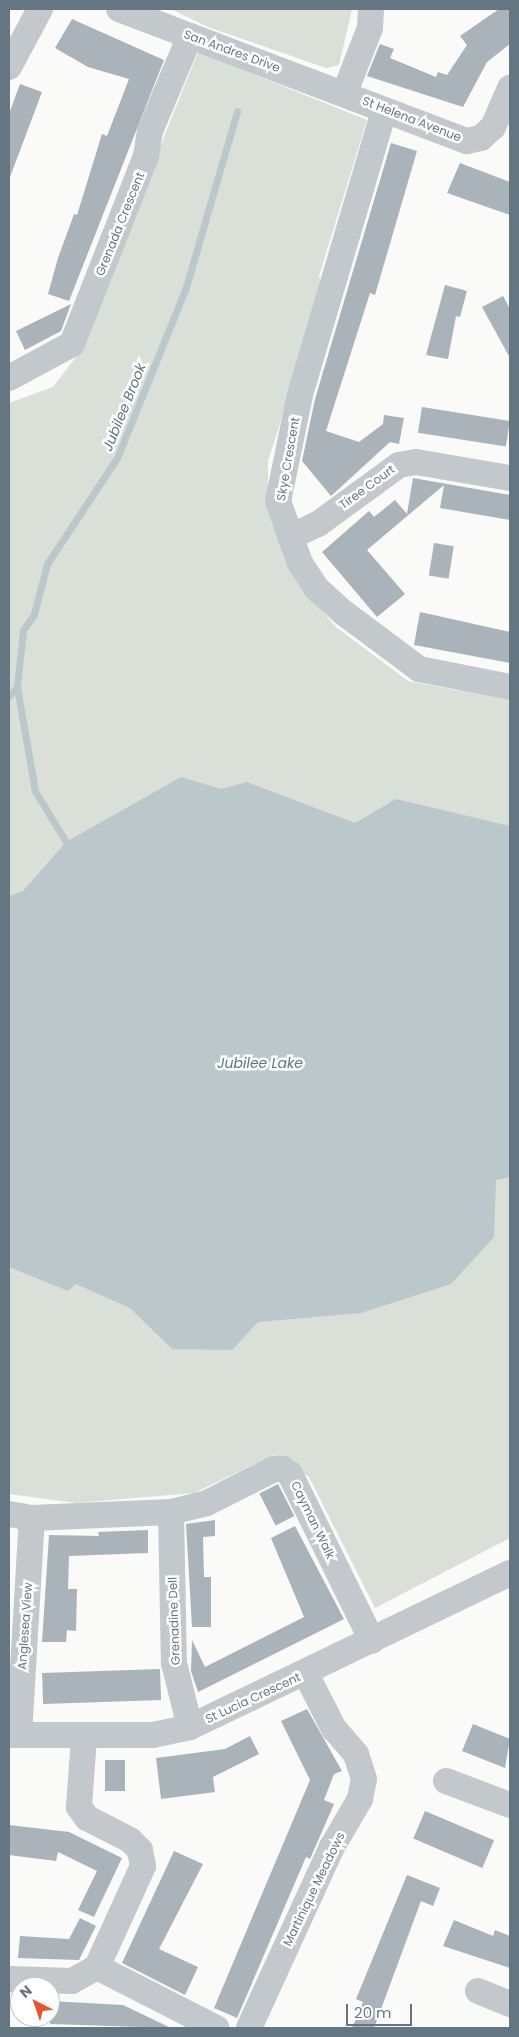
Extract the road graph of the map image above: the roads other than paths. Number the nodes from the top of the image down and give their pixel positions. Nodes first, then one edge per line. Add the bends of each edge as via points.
1 (40, 9) edge
2 (119, 9) edge
3 (371, 9) edge
4 (190, 36) junction
5 (9, 67) edge
6 (510, 88) edge
7 (345, 92) junction
8 (384, 111) junction
9 (9, 378) edge
10 (510, 478) edge
11 (290, 537) junction
12 (510, 687) edge
13 (171, 1512) junction
14 (20, 1516) edge
15 (510, 1573) edge
16 (372, 1641) junction
17 (306, 1674) junction
18 (190, 1727) junction
19 (14, 1735) edge
20 (84, 1737) junction
21 (446, 1781) dead end
22 (510, 1805) edge
23 (97, 1967) junction
24 (9, 1978) edge
25 (478, 1992) dead end
26 (510, 2004) edge
27 (216, 2028) edge
28 (249, 2028) edge

1 - 5 street
2 - 4 street, San Andres Drive
3 - 7 street via 370,28
4 - 7 street, San Andres Drive
4 - 9 street, Grenada Crescent via 150,131 146,156 72,344
6 - 8 street, St Helena Avenue via 493,127 481,138 467,140
7 - 8 street, St Helena Avenue
8 - 11 street, Skye Crescent via 300,395 278,501
10 - 11 street, Tiree Court via 416,462 399,465 318,524
11 - 12 street, Skye Crescent via 316,588 408,663
13 - 14 street, Cayman Walk
13 - 16 street, Cayman Walk via 208,1503 274,1469 283,1469 290,1474
13 - 18 street, Grenadine Dell via 174,1663
14 - 19 street, Anglesea View
15 - 16 street, St Lucia Crescent
16 - 17 street, St Lucia Crescent
17 - 18 street, St Lucia Crescent
17 - 28 street, Martinique Meadows via 334,1729 356,1754 364,1780 360,1799 332,1847
18 - 20 street, St Lucia Crescent via 153,1735
19 - 20 street, St Lucia Crescent
20 - 23 street via 79,1807 87,1818 130,1840 140,1850 143,1866
21 - 22 street
23 - 24 street via 72,1981
23 - 27 street
25 - 26 street

